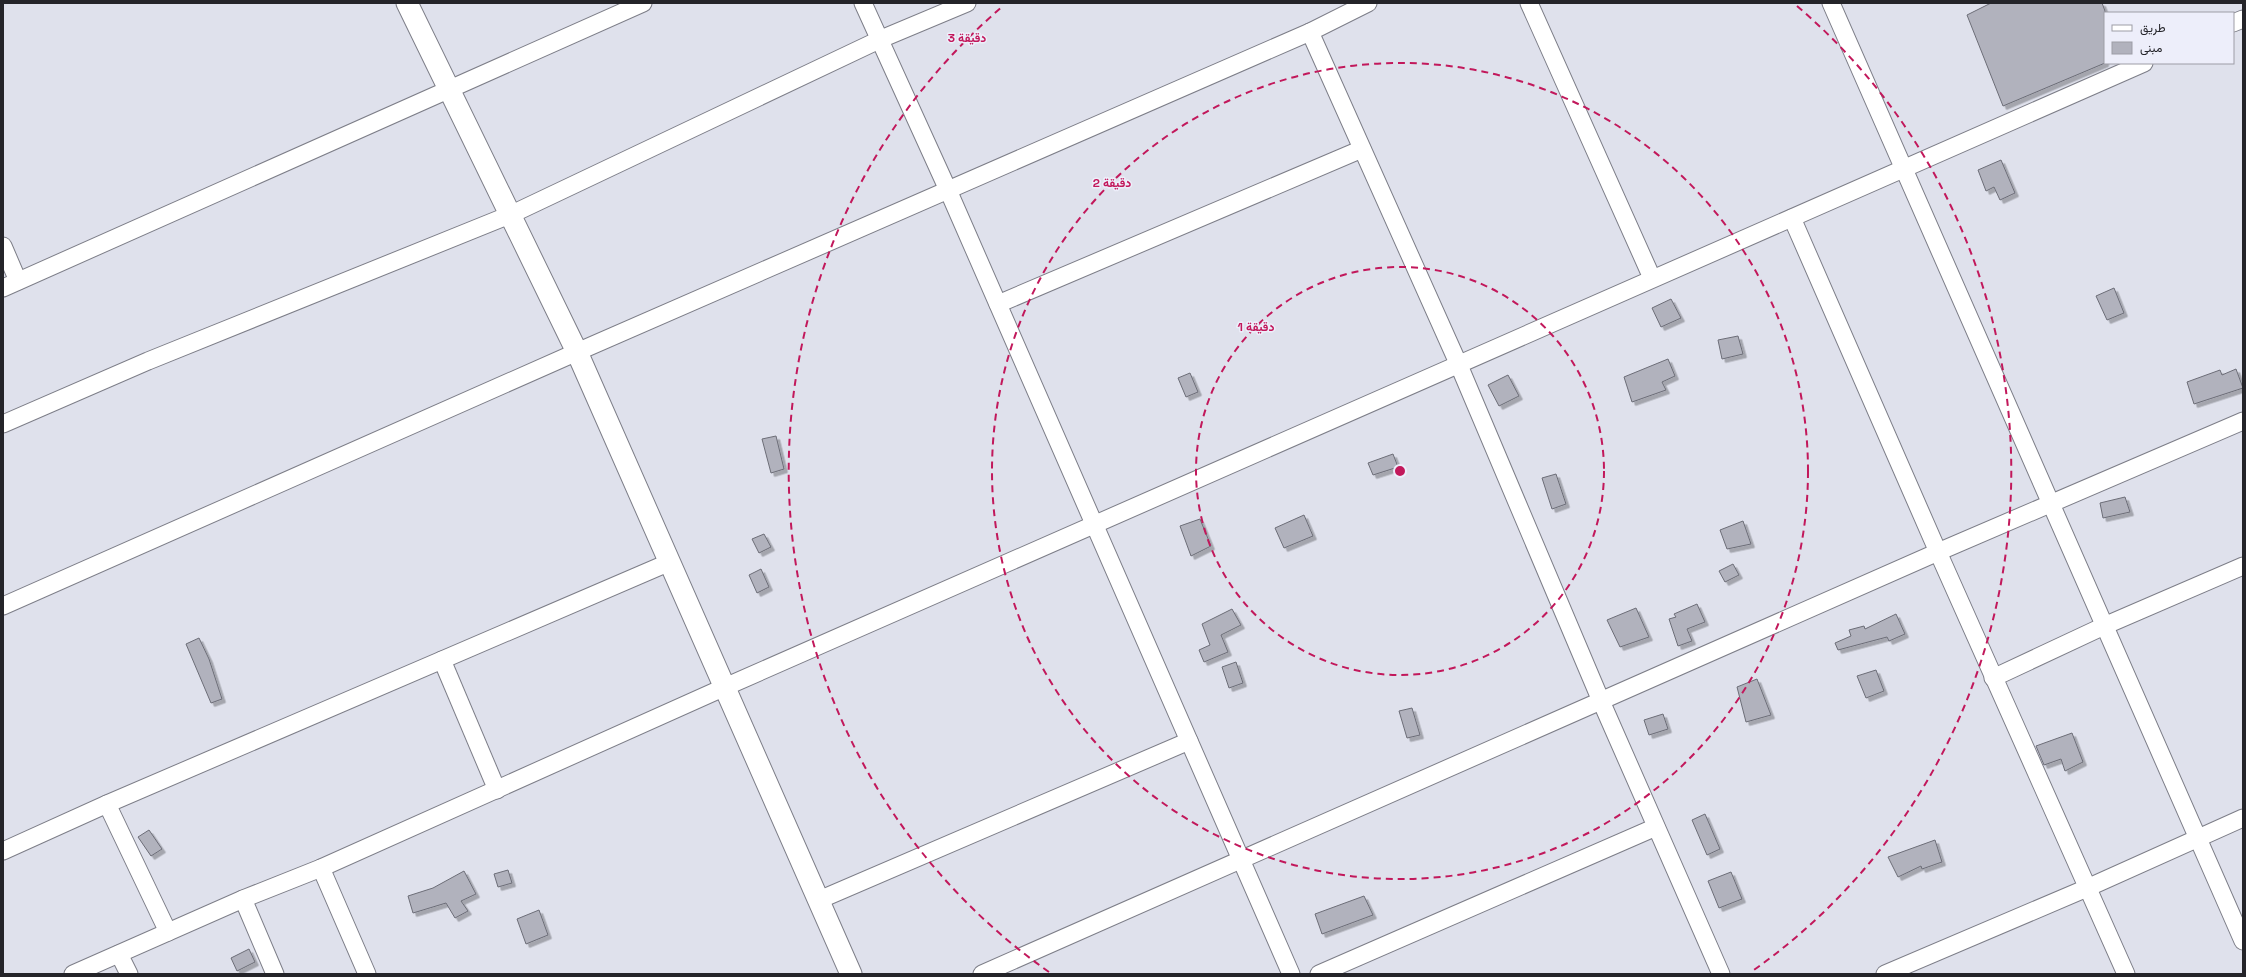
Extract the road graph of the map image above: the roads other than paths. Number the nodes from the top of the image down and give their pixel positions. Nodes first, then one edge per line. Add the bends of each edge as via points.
1 (407, 3) edge
2 (643, 3) edge
3 (863, 3) edge
4 (967, 3) edge
5 (1368, 3) edge
6 (1529, 3) edge
7 (1831, 3) edge
8 (2243, 19) edge
9 (2234, 24) edge
10 (1310, 32) junction
11 (880, 39) junction
12 (2142, 64) edge
13 (448, 90) junction
14 (1362, 149) junction
15 (1903, 169) junction
16 (948, 190) junction
17 (512, 214) junction
18 (1792, 218) junction
19 (3, 246) edge
20 (1652, 278) junction
21 (10, 284) edge
22 (998, 304) junction
23 (577, 352) junction
24 (1458, 363) junction
25 (2243, 421) edge
26 (3, 424) edge
27 (2050, 504) junction
28 (1095, 525) junction
29 (1938, 552) junction
30 (670, 562) junction
31 (2243, 566) edge
32 (3, 606) edge
33 (2104, 626) junction
34 (442, 660) junction
35 (1993, 678) junction
36 (724, 687) junction
37 (1601, 701) junction
38 (1189, 740) junction
39 (497, 790) junction
40 (107, 804) junction
41 (2243, 818) edge
42 (1656, 827) junction
43 (2198, 839) junction
44 (3, 851) edge
45 (1241, 860) junction
46 (321, 868) junction
47 (2087, 888) junction
48 (243, 900) junction
49 (819, 900) junction
50 (168, 932) junction
51 (2243, 941) edge
52 (119, 954) junction
53 (73, 974) edge
54 (129, 974) edge
55 (275, 974) edge
56 (367, 974) edge
57 (851, 974) edge
58 (982, 974) edge
59 (1291, 974) edge
60 (1319, 974) edge
61 (1721, 974) edge
62 (1885, 974) edge
63 (2126, 974) edge

1 - 13 street
2 - 13 street
3 - 11 street
4 - 11 street
5 - 10 street
6 - 20 street
7 - 15 street
8 - 9 street
10 - 14 street
10 - 16 street
11 - 16 street
11 - 17 street
12 - 15 street
13 - 17 street
13 - 21 street
14 - 22 street
14 - 24 street
15 - 18 street
15 - 27 street
16 - 22 street
16 - 23 street
17 - 23 street
17 - 26 street via 148,361
18 - 20 street
18 - 29 street
19 - 21 street
20 - 24 street
22 - 28 street
23 - 30 street
23 - 32 street
24 - 28 street
24 - 37 street
25 - 27 street
27 - 29 street
27 - 33 street
28 - 36 street
28 - 38 street
29 - 35 street
29 - 37 street
30 - 34 street
30 - 36 street
31 - 33 street
33 - 35 street
33 - 43 street
34 - 39 street
34 - 40 street
35 - 47 street
36 - 39 street
36 - 49 street
37 - 42 street
37 - 45 street
38 - 45 street
38 - 49 street
39 - 46 street
40 - 44 street
40 - 50 street
41 - 43 street
42 - 60 street
42 - 61 street
43 - 47 street
43 - 51 street
45 - 58 street
45 - 59 street
46 - 48 street
46 - 56 street
47 - 62 street
47 - 63 street
48 - 50 street
48 - 55 street
49 - 57 street
50 - 52 street
52 - 53 street
52 - 54 street

